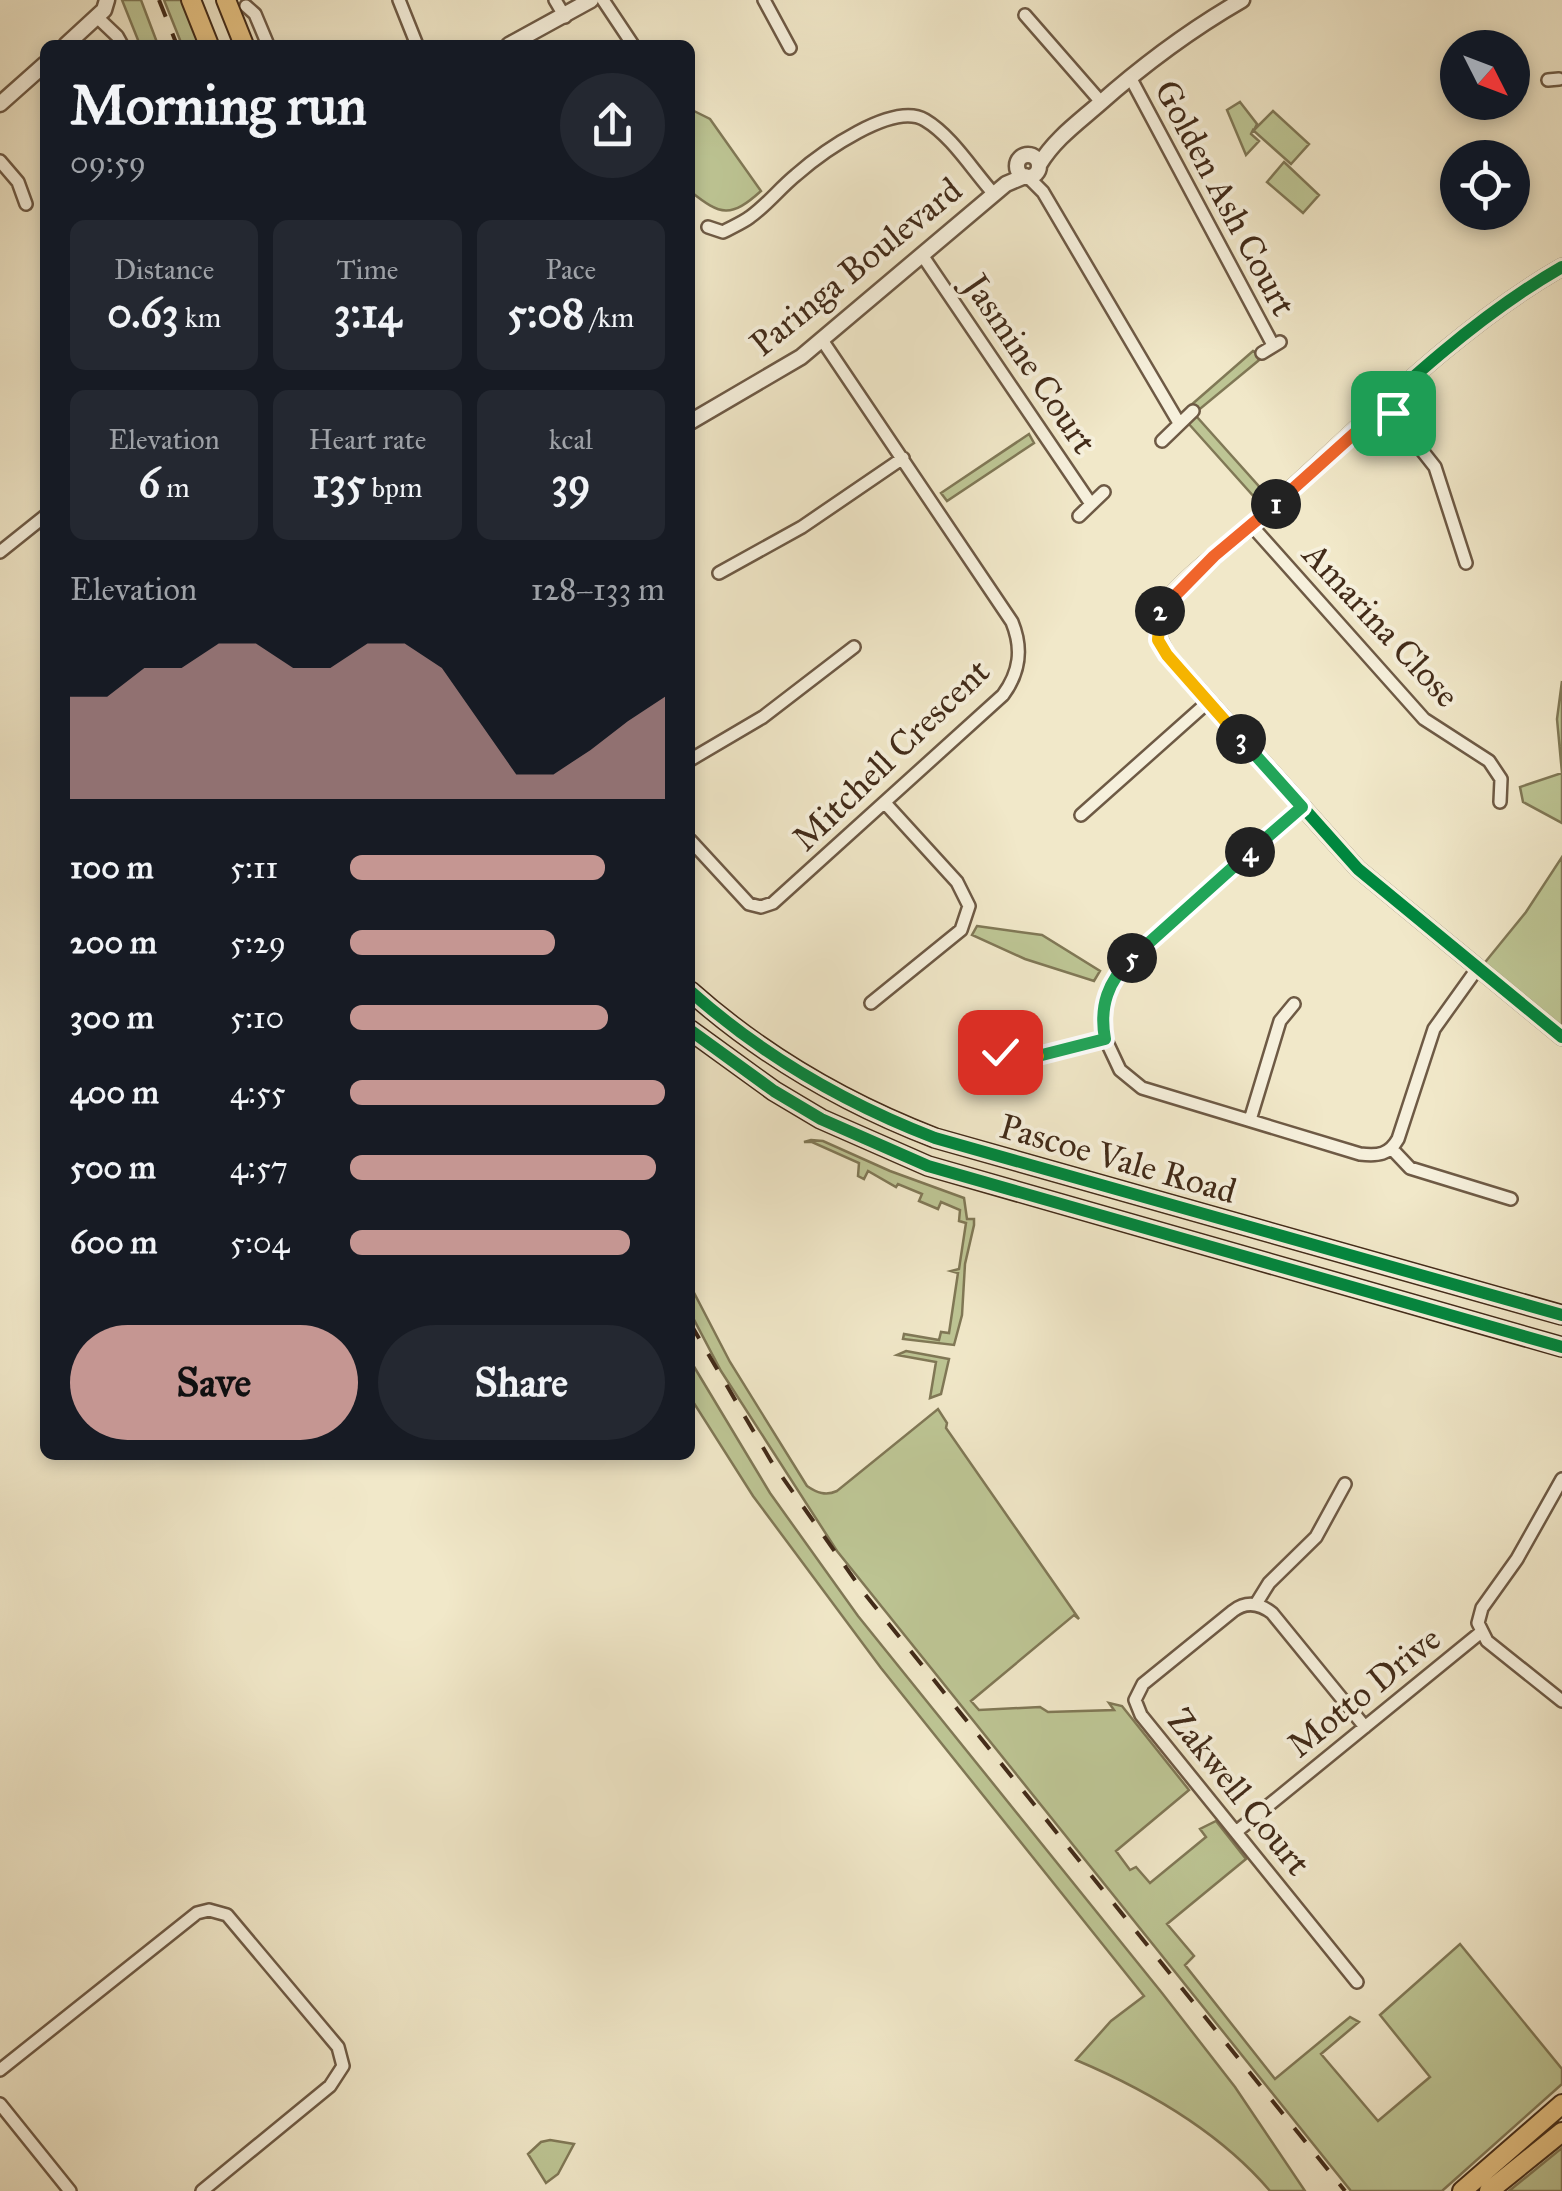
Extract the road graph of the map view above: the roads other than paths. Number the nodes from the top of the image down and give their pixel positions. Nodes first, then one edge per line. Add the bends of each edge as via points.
1 (107, 0) edge
2 (191, 0) edge
3 (226, 0) edge
4 (399, 0) edge
5 (555, 0) edge
6 (591, 0) edge
7 (604, 0) edge
8 (764, 0) edge
9 (1242, 0) edge
10 (247, 3) edge
11 (1023, 13) dead end
12 (97, 16) junction
13 (564, 17) junction
14 (236, 26) junction
15 (71, 40) edge
16 (119, 40) edge
17 (206, 40) edge
18 (242, 40) edge
19 (266, 40) edge
20 (415, 40) edge
21 (518, 40) edge
22 (631, 40) edge
23 (790, 48) dead end
24 (40, 68) edge
25 (1130, 77) junction
26 (1101, 102) junction
27 (0, 104) edge
28 (0, 161) edge
29 (1029, 167) junction
30 (1000, 189) junction
31 (26, 204) dead end
32 (708, 227) dead end
33 (922, 256) junction
34 (1562, 267) edge
35 (822, 340) junction
36 (1271, 347) dead end
37 (1386, 405) junction
38 (1194, 411) dead end
39 (695, 419) edge
40 (1178, 423) junction
41 (1162, 442) dead end
42 (903, 458) junction
43 (1104, 492) dead end
44 (1091, 504) junction
45 (1078, 516) dead end
46 (40, 520) edge
47 (1251, 525) junction
48 (0, 552) edge
49 (1467, 566) dead end
50 (716, 575) dead end
51 (858, 646) dead end
52 (1208, 702) junction
53 (695, 757) edge
54 (884, 803) junction
55 (1499, 804) dead end
56 (1302, 807) junction
57 (1080, 817) dead end
58 (695, 846) edge
59 (1477, 969) junction
60 (695, 995) edge
61 (1295, 1004) dead end
62 (870, 1005) dead end
63 (695, 1034) edge
64 (1562, 1038) edge
65 (1105, 1039) junction
66 (1001, 1063) dead end
67 (1250, 1120) junction
68 (1392, 1150) junction
69 (1012, 1161) junction
70 (1004, 1188) junction
71 (1514, 1200) dead end
72 (1562, 1315) edge
73 (1562, 1347) edge
74 (1562, 1479) edge
75 (1345, 1484) dead end
76 (1256, 1604) junction
77 (1480, 1633) junction
78 (1562, 1701) edge
79 (1365, 1727) junction
80 (1236, 1832) junction
81 (1357, 1982) dead end
82 (0, 2070) edge
83 (0, 2104) edge
84 (1562, 2104) edge
85 (1562, 2132) edge
86 (70, 2191) edge
87 (202, 2191) edge
88 (1462, 2191) edge
89 (1489, 2191) edge

1 - 12 street
2 - 17 main road
3 - 14 main road
4 - 20 street
5 - 13 street
6 - 13 street
7 - 22 street
8 - 23 street
9 - 25 street
10 - 14 street
10 - 19 street
11 - 26 street
12 - 15 street
12 - 16 street
13 - 21 street
14 - 18 main road
24 - 27 street
25 - 26 street
25 - 36 street, Golden Ash Court
26 - 29 street
28 - 31 street
29 - 30 street, Paringa Boulevard
29 - 40 street
30 - 32 street via 926,121 904,114 871,126 798,172 744,221 723,232
30 - 33 street, Paringa Boulevard
33 - 35 street, Paringa Boulevard
33 - 44 street, Jasmine Court
34 - 37 street via 1493,310
35 - 39 street, Paringa Boulevard
35 - 42 street, Mitchell Crescent
37 - 47 street
37 - 49 street via 1435,467
38 - 40 street
40 - 41 street
42 - 50 street
42 - 54 street, Mitchell Crescent via 1012,622 1019,650 1004,695
43 - 44 street, Jasmine Court
44 - 45 street, Jasmine Court
46 - 48 street
47 - 52 street via 1160,612 1158,640
47 - 55 street, Amarina Close via 1424,720 1490,760 1501,778
51 - 53 street via 763,717
52 - 56 street
52 - 57 street
54 - 58 street, Mitchell Crescent via 761,907 736,893
54 - 62 street via 957,882 969,906 961,930
56 - 59 street via 1358,869
56 - 65 street via 1122,968 1103,1007
59 - 64 street
59 - 68 street via 1434,1029
60 - 69 main road, Pascoe Vale Road via 835,1094 911,1129
61 - 67 street via 1280,1021
63 - 70 main road, Pascoe Vale Road via 820,1118 892,1152
65 - 66 street
65 - 67 street via 1120,1070 1142,1088
67 - 68 street via 1360,1154
68 - 71 street via 1410,1168
69 - 70 main road
69 - 72 main road, Pascoe Vale Road
70 - 73 main road, Pascoe Vale Road
74 - 77 street via 1482,1608
75 - 76 street via 1316,1537
76 - 79 street via 1272,1613
76 - 80 street, Zakwell Court via 1233,1611 1143,1684 1134,1700
77 - 78 street
77 - 79 street, Motto Drive
79 - 80 street, Motto Drive
80 - 81 street, Zakwell Court
82 - 87 street via 197,1913 218,1911 236,1923 344,2061 330,2086
83 - 86 street
84 - 88 main road
85 - 89 main road

